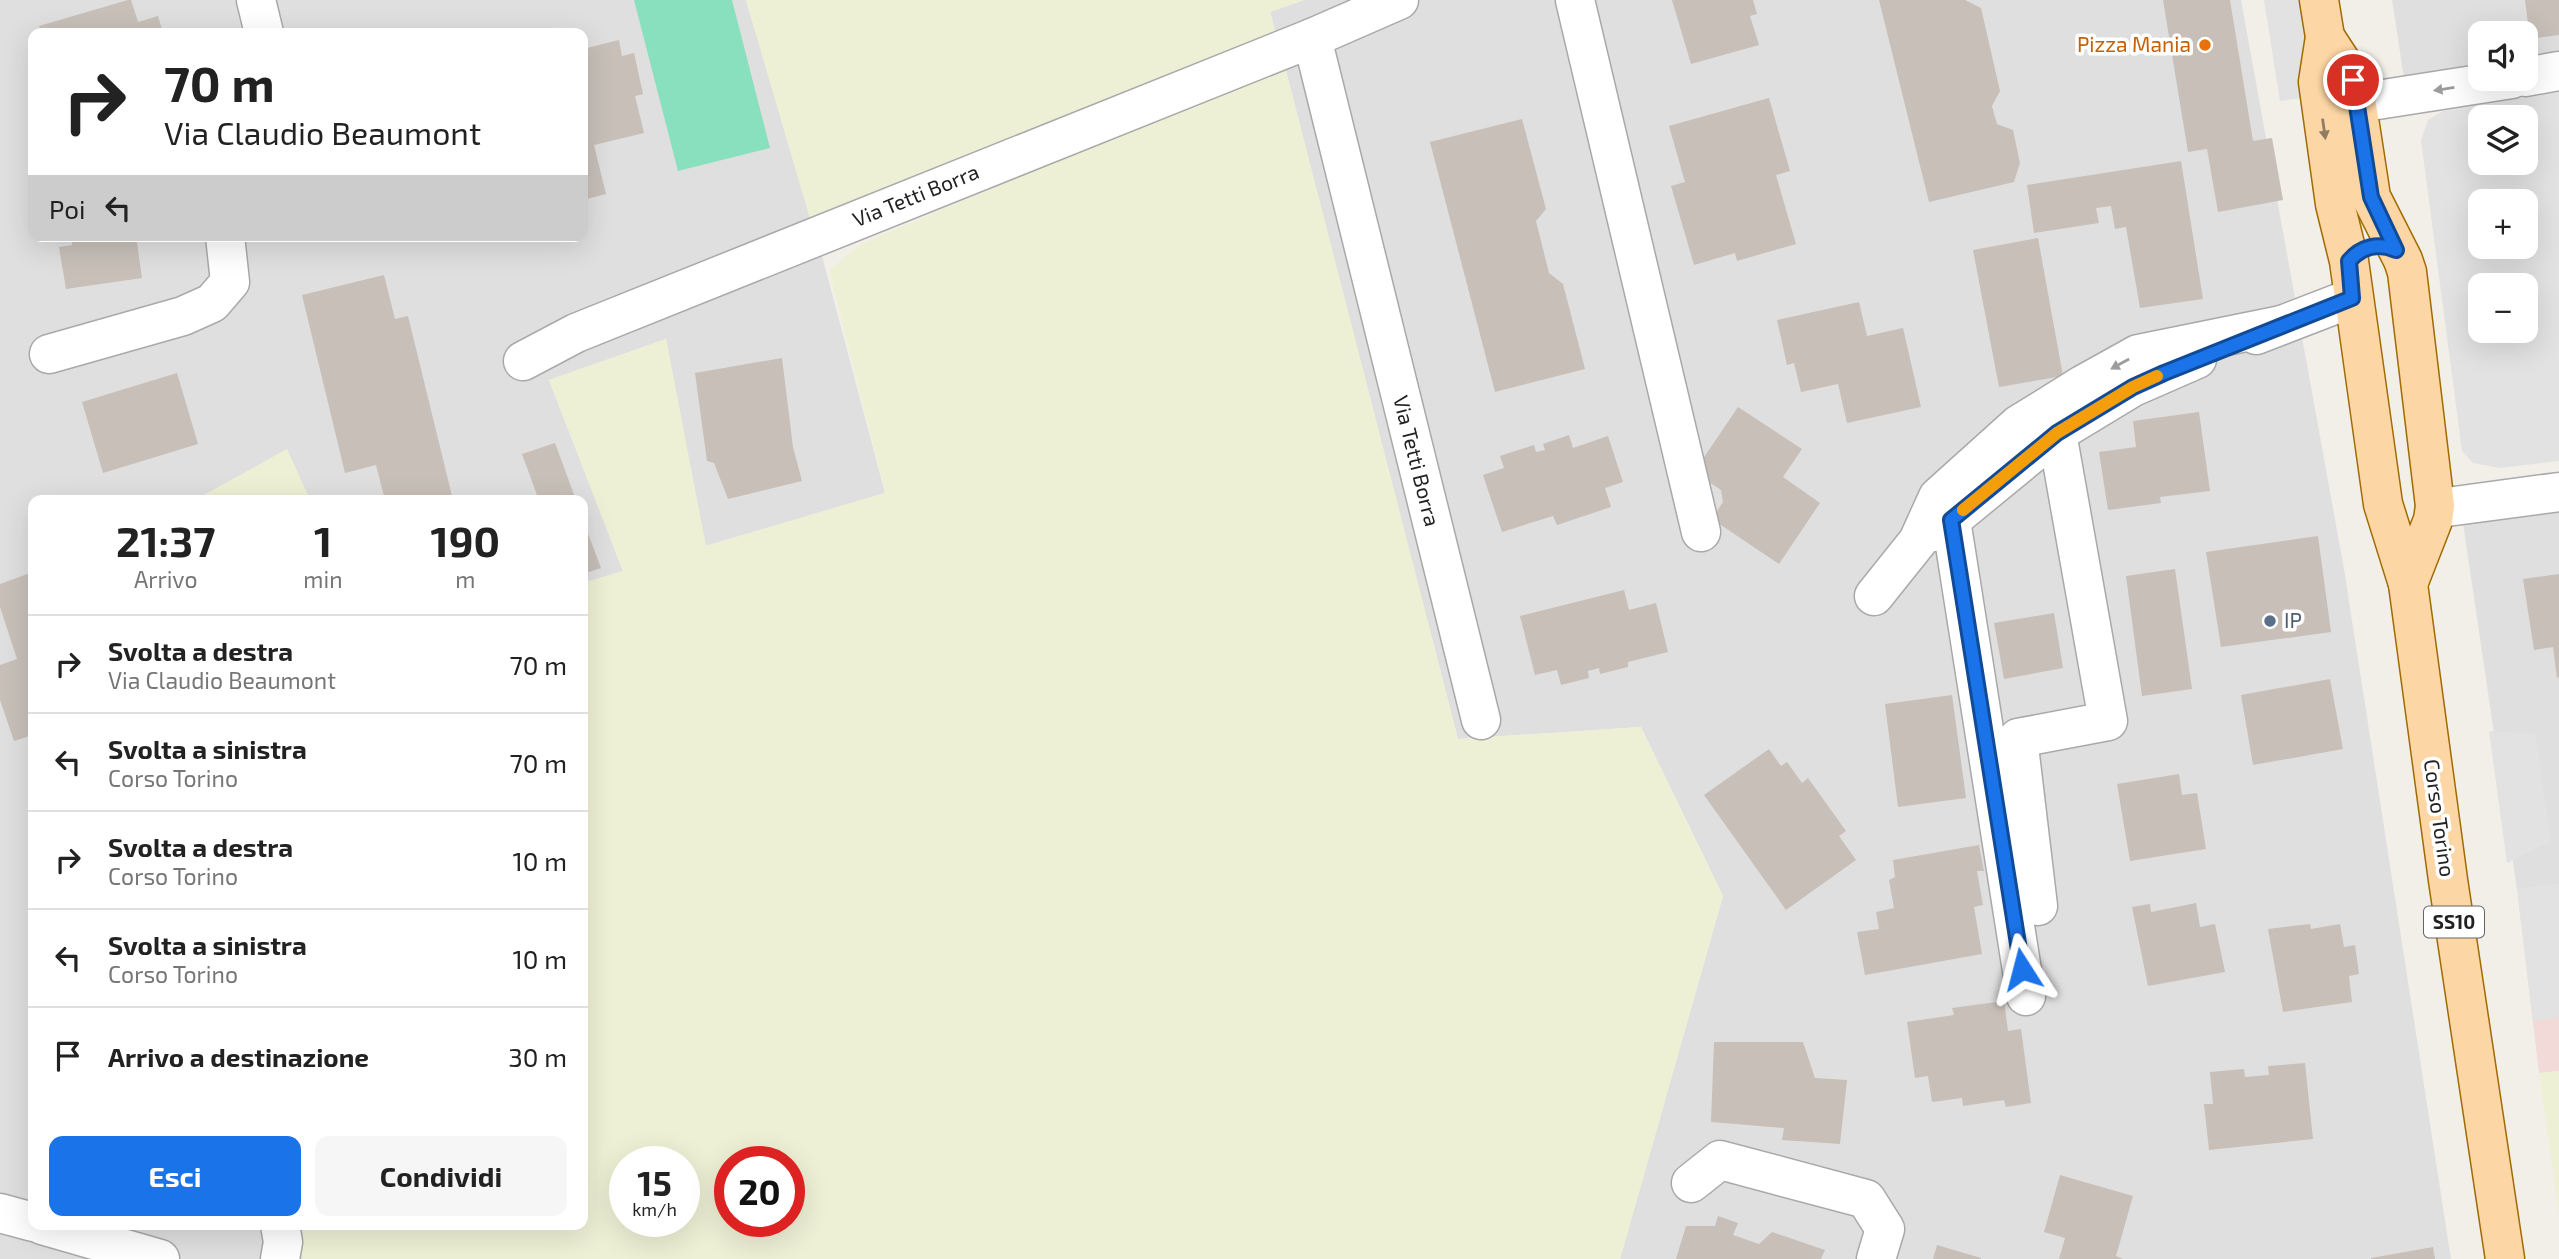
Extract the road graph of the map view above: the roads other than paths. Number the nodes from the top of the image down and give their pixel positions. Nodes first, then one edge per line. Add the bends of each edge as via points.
1 (257, 0) edge
2 (1399, 0) edge
3 (1575, 0) edge
4 (2319, 0) edge
5 (263, 28) edge
6 (2325, 37) junction
7 (1312, 38) junction
8 (2559, 71) edge
9 (2538, 75) edge
10 (2468, 86) edge
11 (2358, 103) junction
12 (226, 242) edge
13 (2396, 250) junction
14 (2350, 279) junction
15 (2281, 325) junction
16 (49, 354) dead end
17 (523, 361) dead end
18 (2057, 433) junction
19 (2559, 492) edge
20 (2434, 508) junction
21 (2387, 515) junction
22 (1951, 520) junction
23 (1702, 532) dead end
24 (1918, 541) junction
25 (2408, 584) junction
26 (1874, 596) dead end
27 (1480, 720) dead end
28 (2038, 906) dead end
29 (2026, 996) dead end
30 (1691, 1183) dead end
31 (0, 1213) edge
32 (28, 1221) edge
33 (59, 1230) edge
34 (281, 1230) edge
35 (160, 1259) edge
36 (280, 1259) edge
37 (1876, 1259) edge
38 (2505, 1259) edge

1 - 5 street
2 - 7 street, Via Tetti Borra
3 - 23 street
4 - 6 main road, Corso Torino / SS10
6 - 11 main road, Corso Torino / SS10 via 2353,80
6 -> 14 main road, Corso Torino / SS10 via 2318,82
7 - 17 street, Via Tetti Borra via 576,333
7 - 27 street, Via Tetti Borra
8 - 9 street
10 -> 11 street
11 - 13 main road, Corso Torino / SS10 via 2371,197
12 - 16 street via 230,282 212,303 183,316
13 - 14 main road via 2386,245 2357,251
13 - 20 main road, Corso Torino / SS10 via 2407,272
14 - 15 street
14 - 21 main road, Corso Torino / SS10
15 - 18 street via 2143,382
15 -> 24 street via 2138,354 2084,384 2018,425 1938,497
18 - 22 street
18 - 28 street via 2108,721 2018,737
19 - 20 street
20 - 21 main road via 2420,515
20 - 25 main road, Corso Torino / SS10 via 2434,520
21 - 25 main road, Corso Torino / SS10
22 - 24 street
22 - 29 street
24 - 26 street
25 - 38 main road, Corso Torino / SS10
30 - 37 street via 1720,1160 1866,1199 1885,1229
31 - 32 street
33 - 35 street
34 - 36 street

